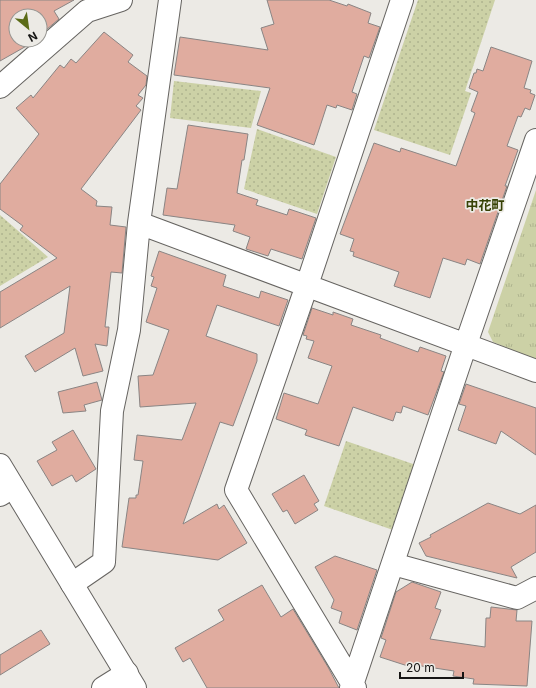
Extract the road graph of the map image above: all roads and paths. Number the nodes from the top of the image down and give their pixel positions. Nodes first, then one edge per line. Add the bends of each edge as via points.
1 (121, 0) edge
2 (170, 0) edge
3 (402, 0) edge
4 (0, 87) edge
5 (536, 140) edge
6 (139, 223) junction
7 (307, 285) junction
8 (466, 344) junction
9 (536, 371) edge
10 (0, 466) edge
11 (7, 491) edge
12 (393, 564) junction
13 (72, 584) junction
14 (536, 588) edge
15 (131, 681) edge
16 (353, 686) edge
17 (104, 688) edge

1 - 4 street via 87,11
2 - 6 street
3 - 7 street
5 - 8 street
6 - 7 street
6 - 13 street via 129,330 112,411 104,562
7 - 8 street
7 - 16 street via 236,490
8 - 9 street
8 - 12 street
10 - 11 street
11 - 13 street
12 - 14 street via 517,598
12 - 16 street
13 - 15 street
15 - 17 street

